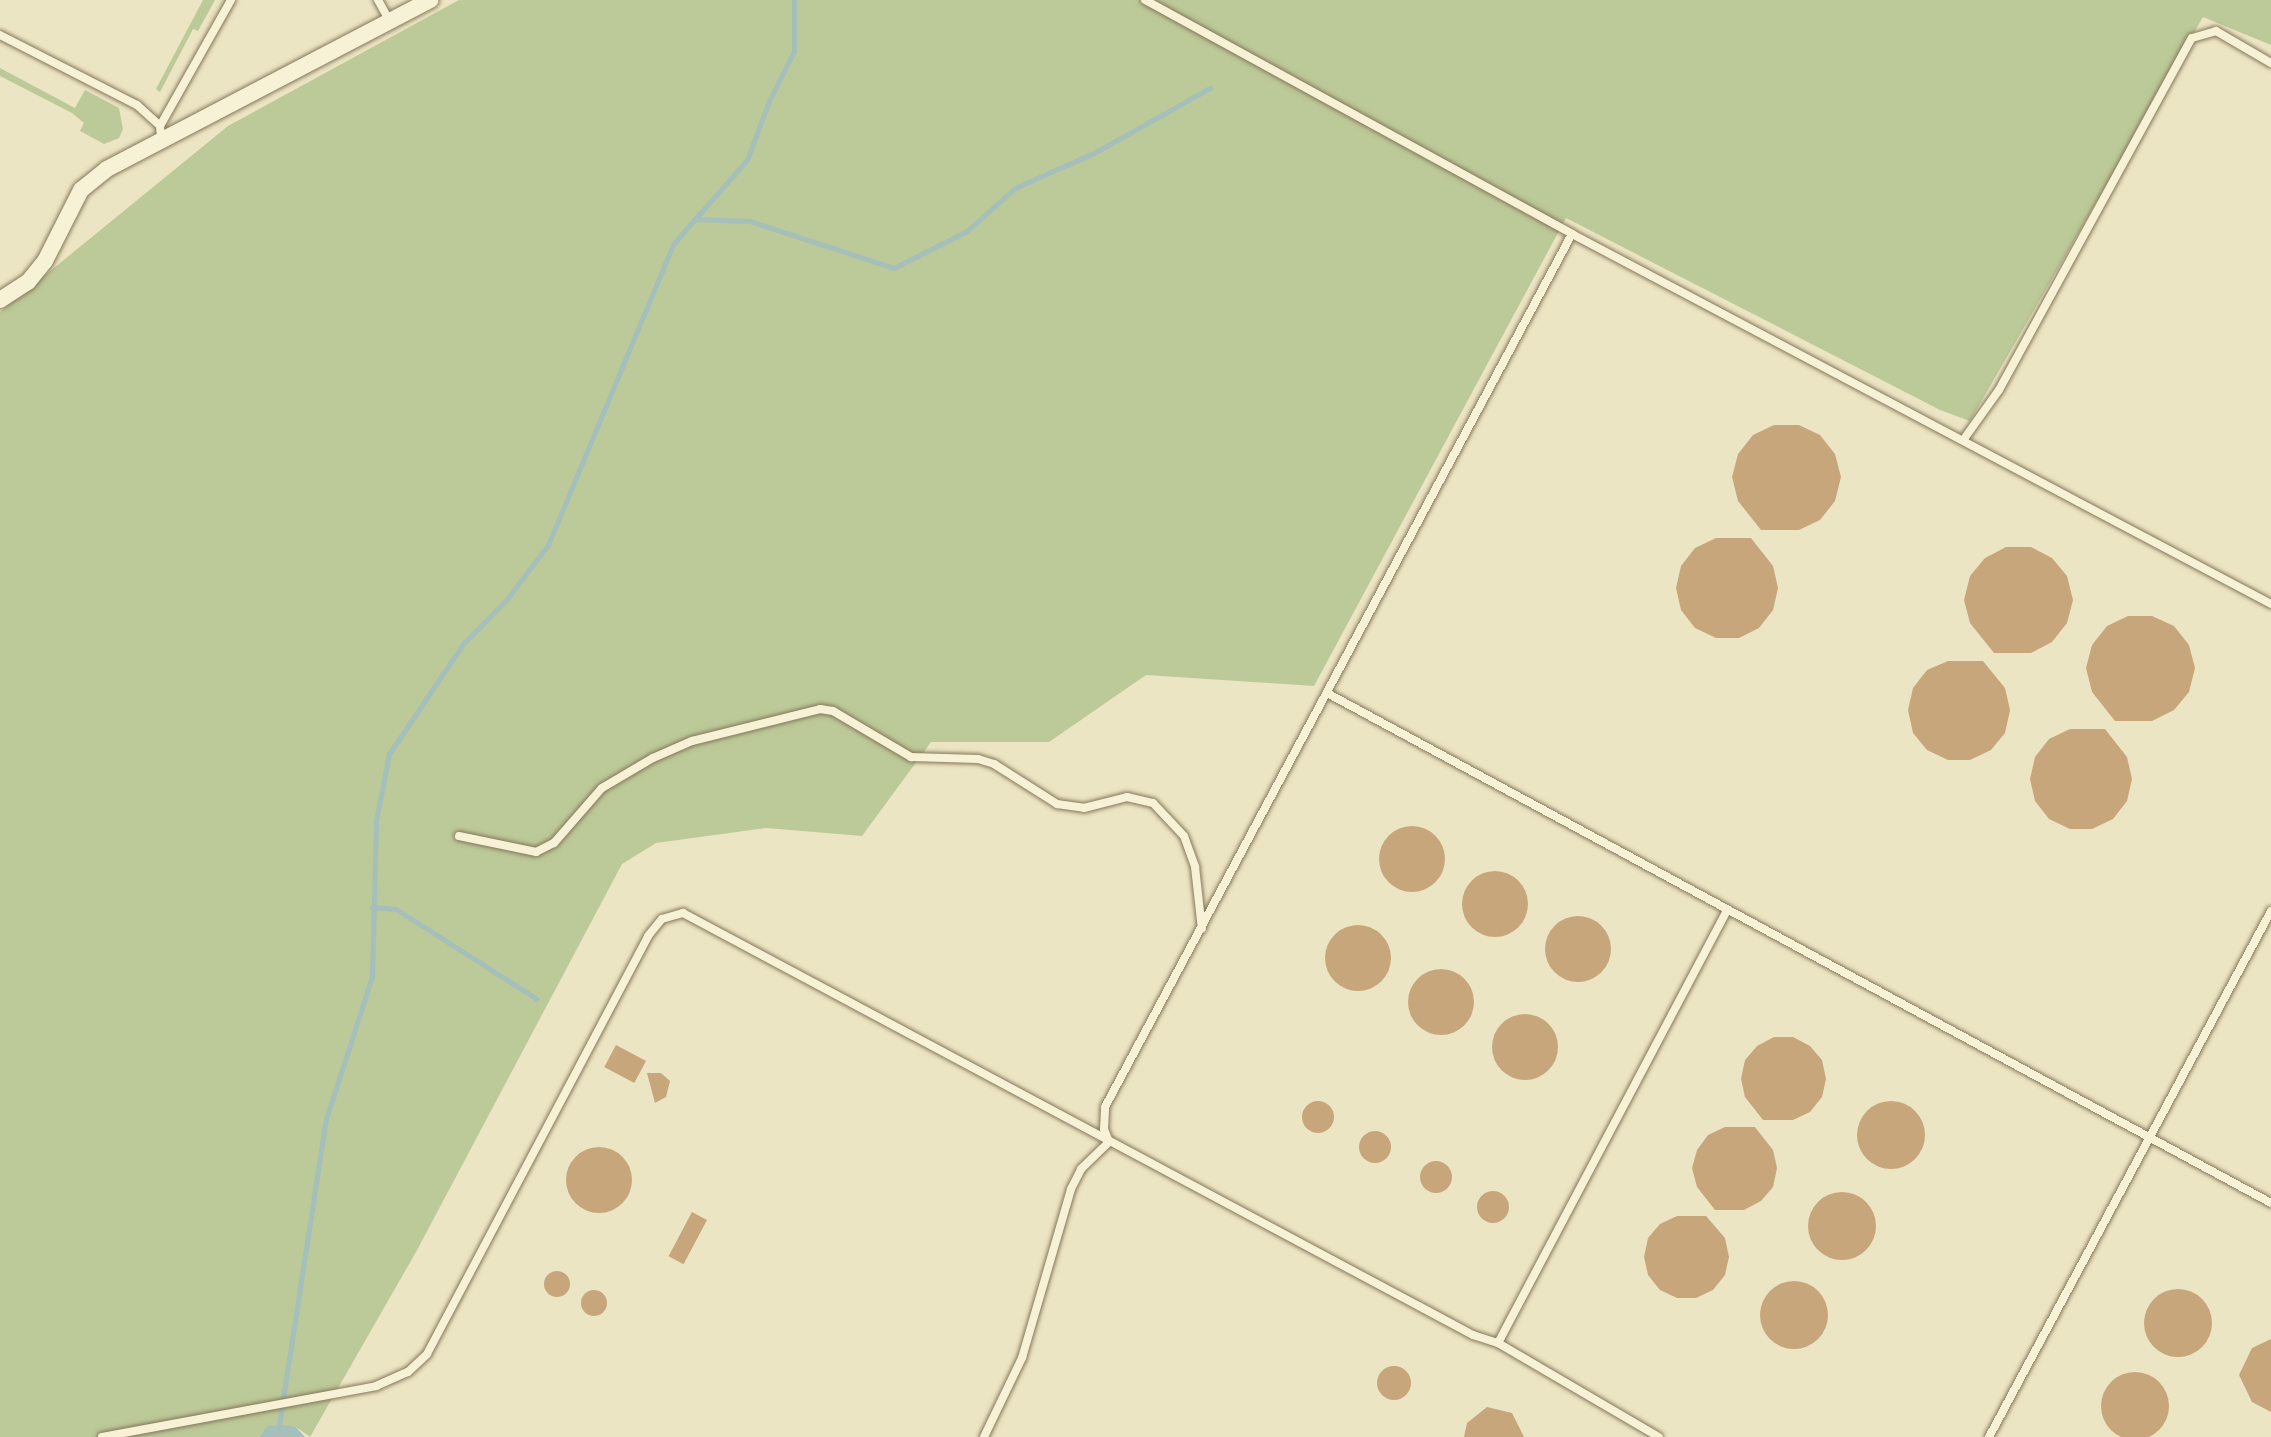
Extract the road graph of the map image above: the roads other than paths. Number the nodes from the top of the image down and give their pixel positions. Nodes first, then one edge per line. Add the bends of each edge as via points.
1 (231, 0) edge
2 (378, 0) edge
3 (430, 0) edge
4 (1145, 0) edge
5 (390, 22) junction
6 (0, 35) edge
7 (2271, 62) edge
8 (160, 132) junction
9 (1572, 234) junction
10 (0, 300) edge
11 (1964, 439) junction
12 (2271, 604) edge
13 (1327, 693) junction
14 (459, 836) dead end
15 (2271, 911) edge
16 (1726, 912) junction
17 (1202, 929) junction
18 (2151, 1140) junction
19 (1109, 1142) junction
20 (2271, 1203) edge
21 (1498, 1343) junction
22 (102, 1437) edge
23 (984, 1437) edge
24 (1659, 1437) edge
25 (1989, 1437) edge

1 - 8 lane
2 - 5 lane
3 - 5 street
4 - 9 lane
5 - 8 street
6 - 8 lane via 126,98
7 - 11 lane via 2216,30 2192,38 1999,390
8 - 10 street via 81,190 45,261 28,282
9 - 11 lane
9 - 13 lane
11 - 12 lane
13 - 16 lane
13 - 17 lane
14 - 17 lane via 536,852 554,843 602,788 653,758 692,741 820,709 833,711 911,757 978,759 994,764 1057,804 1084,808 1127,797 1153,803 1184,836 1195,867
15 - 18 lane
16 - 18 lane
16 - 21 lane
17 - 19 lane via 1105,1107
18 - 20 lane
18 - 25 lane
19 - 21 lane via 1473,1335
19 - 22 lane via 697,919 683,913 662,919 648,936 427,1354 408,1372 376,1386
19 - 23 lane via 1081,1168 1071,1189 1022,1358
21 - 24 lane

